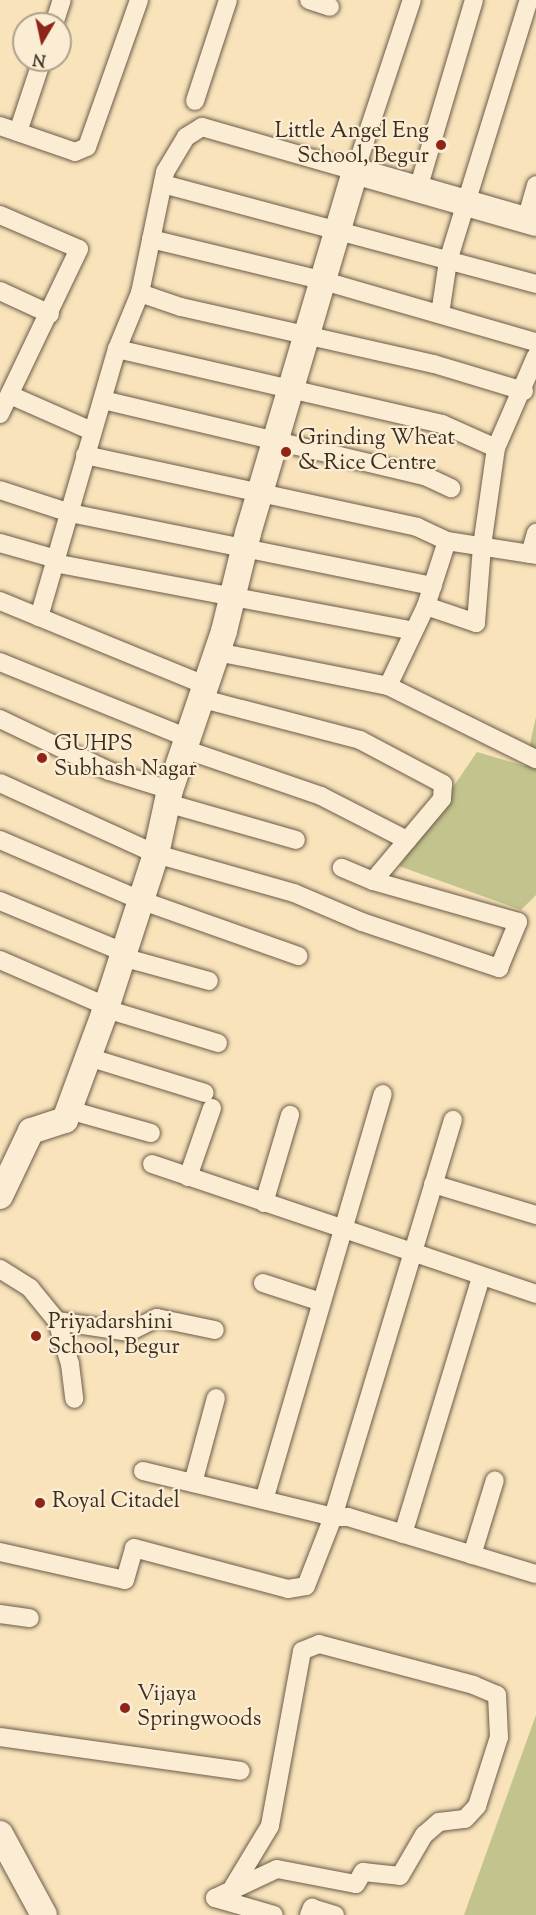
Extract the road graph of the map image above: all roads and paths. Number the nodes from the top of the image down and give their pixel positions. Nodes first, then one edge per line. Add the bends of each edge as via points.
1 (140, 0) edge
2 (228, 0) edge
3 (309, 0) edge
4 (412, 0) edge
5 (474, 0) edge
6 (529, 0) edge
7 (330, 6) dead end
8 (38, 72) edge
9 (195, 101) dead end
10 (0, 126) edge
11 (18, 132) junction
12 (355, 171) junction
13 (163, 184) junction
14 (536, 185) edge
15 (418, 189) junction
16 (467, 204) junction
17 (0, 214) edge
18 (531, 222) edge
19 (338, 231) junction
20 (151, 240) junction
21 (449, 261) junction
22 (324, 281) junction
23 (536, 284) edge
24 (0, 291) edge
25 (140, 293) junction
26 (50, 314) junction
27 (440, 314) junction
28 (307, 338) junction
29 (536, 342) edge
30 (117, 349) junction
31 (536, 356) edge
32 (292, 388) junction
33 (524, 391) junction
34 (10, 395) junction
35 (103, 400) junction
36 (0, 414) edge
37 (92, 431) junction
38 (277, 440) junction
39 (496, 448) junction
40 (85, 455) junction
41 (451, 488) dead end
42 (0, 490) edge
43 (261, 493) junction
44 (70, 513) junction
45 (536, 533) edge
46 (447, 541) junction
47 (0, 543) edge
48 (245, 546) junction
49 (482, 546) junction
50 (533, 554) edge
51 (55, 561) junction
52 (433, 586) junction
53 (232, 598) junction
54 (0, 601) edge
55 (426, 606) junction
56 (39, 617) junction
57 (414, 631) junction
58 (217, 652) junction
59 (0, 662) edge
60 (388, 686) junction
61 (205, 692) junction
62 (0, 719) edge
63 (186, 743) junction
64 (536, 759) edge
65 (0, 783) edge
66 (168, 796) junction
67 (0, 840) edge
68 (296, 840) dead end
69 (407, 840) junction
70 (156, 854) junction
71 (342, 868) dead end
72 (373, 881) junction
73 (140, 900) junction
74 (0, 902) edge
75 (122, 955) junction
76 (298, 956) dead end
77 (0, 960) edge
78 (209, 981) dead end
79 (106, 1008) junction
80 (218, 1043) dead end
81 (88, 1057) junction
82 (384, 1094) dead end
83 (69, 1110) junction
84 (290, 1114) dead end
85 (453, 1120) dead end
86 (151, 1133) dead end
87 (153, 1164) dead end
88 (188, 1177) junction
89 (433, 1184) junction
90 (0, 1196) edge
91 (264, 1203) junction
92 (536, 1215) edge
93 (343, 1230) junction
94 (412, 1254) junction
95 (0, 1269) edge
96 (481, 1277) junction
97 (263, 1283) dead end
98 (536, 1294) edge
99 (321, 1302) junction
100 (57, 1322) junction
101 (215, 1330) dead end
102 (216, 1398) dead end
103 (74, 1399) dead end
104 (143, 1472) dead end
105 (495, 1480) dead end
106 (193, 1483) junction
107 (264, 1500) junction
108 (333, 1517) junction
109 (403, 1534) junction
110 (0, 1552) edge
111 (472, 1555) junction
112 (536, 1575) edge
113 (0, 1614) edge
114 (30, 1618) dead end
115 (0, 1737) edge
116 (241, 1771) dead end
117 (0, 1834) edge
118 (255, 1869) junction
119 (211, 1906) edge
120 (44, 1915) edge
121 (274, 1915) edge
122 (309, 1915) edge
123 (334, 1915) edge

1 - 11 street via 87,147 75,152
2 - 9 street
3 - 7 street
4 - 12 street
5 - 15 street
6 - 16 street
8 - 11 street
10 - 11 street
12 - 13 street via 202,127 186,137 165,172
12 - 15 street
12 - 19 street
13 - 19 street
13 - 20 street
14 - 18 street
15 - 16 street
16 - 18 street
16 - 21 street
17 - 26 street via 80,249
19 - 21 street
19 - 22 street
20 - 22 street
20 - 25 street
21 - 23 street
21 - 27 street
22 - 27 street
22 - 28 street
24 - 26 street
25 - 28 street
25 - 30 street
26 - 34 street
27 - 29 street
28 - 32 street
28 - 33 street via 434,364
30 - 32 street
30 - 35 street
31 - 33 street
32 - 38 street
32 - 39 street via 442,424
33 - 39 street
34 - 36 street
34 - 37 street
35 - 37 street
35 - 38 street
37 - 40 street
38 - 41 street via 425,476
38 - 43 street
39 - 49 street
40 - 43 street
40 - 44 street
42 - 44 street
43 - 46 street via 417,527
43 - 48 street
44 - 48 street
44 - 51 street
45 - 50 street
46 - 49 street
46 - 52 street
47 - 51 street
48 - 52 street
48 - 53 street
49 - 50 street
49 - 55 street via 476,623
51 - 53 street
51 - 56 street
52 - 55 street
53 - 57 street
53 - 58 street
54 - 56 street
55 - 57 street
56 - 61 street
57 - 60 street
58 - 60 street
58 - 61 street
59 - 63 street
60 - 64 street
61 - 63 street
61 - 69 street via 360,740 443,784 442,800
62 - 66 street
63 - 66 street
63 - 69 street via 321,796
65 - 70 street
66 - 68 street
66 - 70 street
67 - 73 street
69 - 72 street
70 - 72 street via 294,893 363,922 499,968 518,922
70 - 73 street
71 - 72 street
73 - 75 street
73 - 76 street
74 - 75 street
75 - 78 street
75 - 79 street
77 - 79 street
79 - 80 street
79 - 81 street
81 - 83 street
81 - 88 street via 208,1100
82 - 93 street
83 - 86 street
83 - 90 street via 65,1120 31,1131
84 - 91 street
85 - 89 street
87 - 88 street
88 - 91 street
89 - 92 street
89 - 94 street
91 - 93 street
93 - 94 street
93 - 99 street
94 - 96 street
94 - 108 street
95 - 100 street via 30,1288
96 - 98 street
96 - 109 street
97 - 99 street
99 - 107 street
100 - 101 street via 129,1332 157,1318
100 - 103 street via 70,1364
102 - 106 street
104 - 106 street
105 - 111 street
106 - 107 street
107 - 108 street
108 - 109 street via 348,1516
108 - 110 street via 306,1586 288,1589 134,1548 125,1580
109 - 111 street
111 - 112 street
113 - 114 street
115 - 116 street
117 - 120 street
118 - 118 street via 277,1869 356,1884 363,1872 400,1875 424,1835 439,1822 465,1819 477,1806 499,1737 497,1695 474,1684 319,1644 302,1651 270,1826
118 - 119 street via 246,1886 233,1887
119 - 121 street
122 - 123 street via 312,1908

